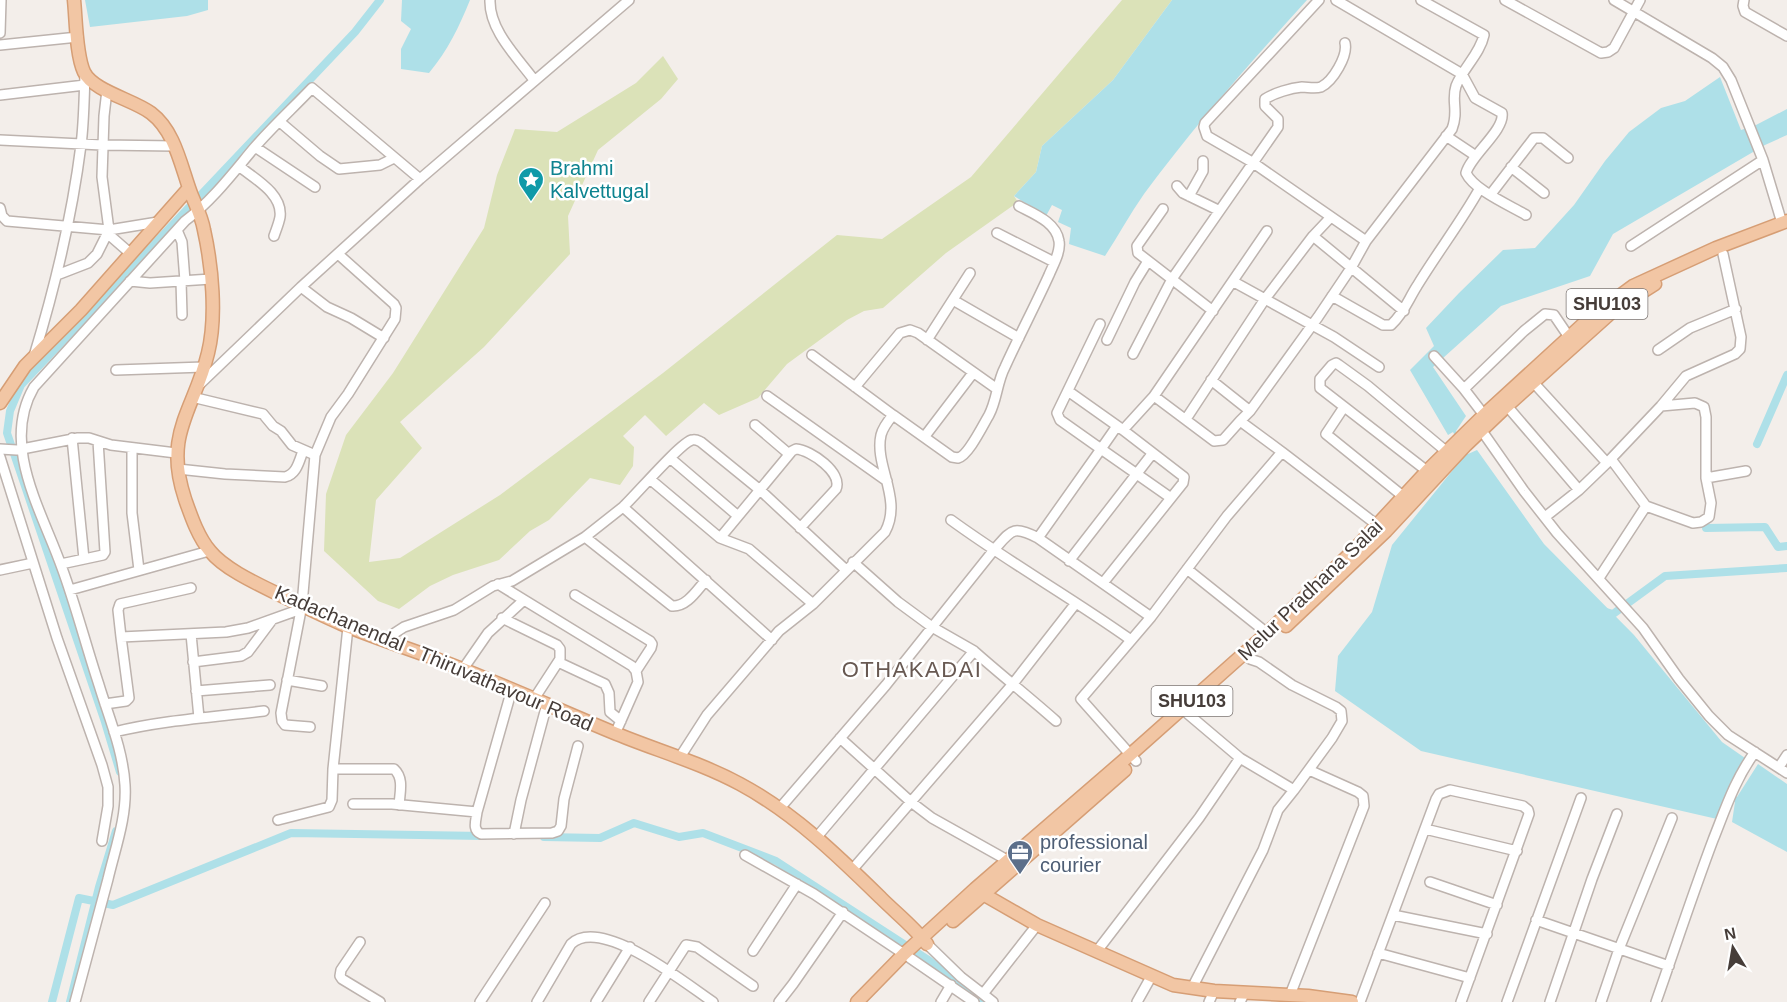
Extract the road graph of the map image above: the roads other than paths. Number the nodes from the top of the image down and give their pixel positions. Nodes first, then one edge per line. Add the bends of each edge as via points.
1 (1, 0) edge
2 (74, 0) edge
3 (490, 0) edge
4 (628, 0) edge
5 (1319, 0) edge
6 (1336, 0) edge
7 (1421, 0) edge
8 (1505, 0) edge
9 (1614, 0) edge
10 (1640, 0) edge
11 (1744, 0) edge
12 (1634, 12) junction
13 (0, 33) edge
14 (1787, 36) edge
15 (78, 37) junction
16 (1346, 43) dead end
17 (0, 45) edge
18 (1462, 74) junction
19 (85, 80) junction
20 (534, 80) junction
21 (107, 90) junction
22 (0, 95) edge
23 (280, 122) junction
24 (1446, 136) junction
25 (0, 140) edge
26 (81, 144) junction
27 (102, 146) junction
28 (175, 146) junction
29 (255, 147) junction
30 (1476, 156) junction
31 (394, 158) junction
32 (1568, 158) dead end
33 (1763, 160) junction
34 (1203, 161) dead end
35 (1252, 162) junction
36 (240, 167) junction
37 (1511, 167) junction
38 (420, 179) junction
39 (1177, 186) dead end
40 (315, 187) dead end
41 (1480, 188) junction
42 (191, 192) junction
43 (1544, 193) dead end
44 (1491, 194) junction
45 (1189, 196) junction
46 (1019, 206) dead end
47 (0, 208) edge
48 (1163, 209) dead end
49 (199, 210) junction
50 (1218, 210) junction
51 (1526, 215) dead end
52 (1330, 218) junction
53 (158, 222) junction
54 (1785, 225) edge
55 (67, 226) junction
56 (177, 230) junction
57 (108, 231) junction
58 (1268, 231) dead end
59 (997, 233) dead end
60 (274, 236) dead end
61 (1313, 236) junction
62 (1366, 241) junction
63 (1631, 246) dead end
64 (131, 254) junction
65 (338, 254) junction
66 (1723, 254) junction
67 (1148, 261) junction
68 (1054, 262) junction
69 (1351, 268) junction
70 (970, 273) dead end
71 (57, 275) junction
72 (211, 279) junction
73 (1172, 279) junction
74 (130, 281) junction
75 (183, 281) junction
76 (1234, 282) junction
77 (301, 287) junction
78 (1332, 296) junction
79 (1265, 299) junction
80 (953, 300) junction
81 (1736, 309) junction
82 (1213, 311) junction
83 (1404, 311) junction
84 (182, 315) dead end
85 (1100, 324) dead end
86 (1312, 325) junction
87 (1569, 337) junction
88 (384, 338) junction
89 (1019, 338) junction
90 (927, 340) junction
91 (1107, 340) dead end
92 (1658, 350) dead end
93 (1133, 354) dead end
94 (812, 355) dead end
95 (1434, 356) dead end
96 (33, 358) junction
97 (204, 367) junction
98 (1379, 367) dead end
99 (116, 370) dead end
100 (973, 373) junction
101 (1211, 380) junction
102 (1533, 382) junction
103 (855, 387) junction
104 (997, 389) junction
105 (1464, 389) junction
106 (1068, 391) junction
107 (194, 392) junction
108 (767, 396) dead end
109 (1154, 396) junction
110 (0, 402) edge
111 (1507, 406) junction
112 (1662, 406) junction
113 (1344, 407) junction
114 (1250, 411) junction
115 (893, 415) junction
116 (1484, 415) junction
117 (1186, 418) junction
118 (1240, 421) junction
119 (754, 425) dead end
120 (1120, 428) junction
121 (1482, 431) junction
122 (925, 436) junction
123 (72, 438) junction
124 (98, 441) junction
125 (1461, 444) junction
126 (132, 448) junction
127 (0, 449) edge
128 (1101, 449) junction
129 (19, 450) junction
130 (303, 451) junction
131 (1282, 452) junction
132 (1447, 452) junction
133 (177, 453) junction
134 (789, 454) junction
135 (1152, 454) junction
136 (315, 455) junction
137 (0, 457) edge
138 (670, 458) junction
139 (1609, 461) junction
140 (178, 469) junction
141 (1427, 471) junction
142 (1746, 471) dead end
143 (1137, 474) junction
144 (1706, 478) junction
145 (651, 480) junction
146 (886, 481) junction
147 (760, 490) junction
148 (1579, 490) junction
149 (1404, 497) junction
150 (1171, 498) junction
151 (1646, 506) junction
152 (623, 507) junction
153 (738, 516) junction
154 (1545, 517) junction
155 (951, 520) dead end
156 (800, 528) junction
157 (1382, 529) junction
158 (585, 537) junction
159 (720, 538) junction
160 (1038, 538) junction
161 (993, 550) junction
162 (209, 551) junction
163 (84, 559) junction
164 (1069, 561) junction
165 (853, 562) junction
166 (33, 563) junction
167 (61, 564) junction
168 (1187, 569) junction
169 (0, 570) edge
170 (139, 570) junction
171 (846, 570) junction
172 (1599, 578) junction
173 (706, 580) junction
174 (1103, 583) junction
175 (498, 584) junction
176 (191, 588) dead end
177 (70, 590) junction
178 (575, 595) dead end
179 (524, 600) junction
180 (1076, 603) junction
181 (813, 604) junction
182 (301, 607) junction
183 (1151, 617) junction
184 (502, 618) junction
185 (272, 620) junction
186 (348, 627) junction
187 (932, 627) junction
188 (1267, 633) junction
189 (191, 634) junction
190 (122, 637) junction
191 (384, 640) junction
192 (772, 640) junction
193 (1131, 640) junction
194 (974, 651) junction
195 (1250, 659) junction
196 (193, 662) junction
197 (558, 662) junction
198 (463, 669) junction
199 (636, 671) junction
200 (287, 680) junction
201 (270, 685) dead end
202 (322, 686) dead end
203 (1012, 686) junction
204 (512, 689) junction
205 (196, 691) junction
206 (534, 699) junction
207 (105, 704) junction
208 (547, 704) junction
209 (264, 711) dead end
210 (1188, 714) junction
211 (199, 718) junction
212 (621, 721) junction
213 (1056, 721) dead end
214 (310, 727) dead end
215 (114, 732) junction
216 (615, 734) junction
217 (840, 738) junction
218 (578, 746) dead end
219 (1755, 752) junction
220 (1787, 755) edge
221 (680, 757) junction
222 (1133, 758) junction
223 (1240, 758) junction
224 (333, 769) junction
225 (875, 770) junction
226 (1309, 770) junction
227 (1783, 770) edge
228 (1294, 790) junction
229 (1581, 798) dead end
230 (911, 802) junction
231 (353, 804) dead end
232 (399, 805) junction
233 (780, 808) junction
234 (477, 812) junction
235 (1617, 814) dead end
236 (1672, 818) dead end
237 (278, 820) dead end
238 (1425, 829) junction
239 (514, 834) junction
240 (816, 838) junction
241 (102, 841) dead end
242 (1517, 851) junction
243 (745, 855) dead end
244 (1007, 860) junction
245 (852, 870) junction
246 (1430, 882) dead end
247 (797, 884) junction
248 (979, 891) junction
249 (544, 903) dead end
250 (1497, 906) junction
251 (843, 912) junction
252 (1393, 915) junction
253 (1536, 920) junction
254 (1037, 925) junction
255 (1574, 933) junction
256 (1487, 934) junction
257 (360, 942) dead end
258 (630, 948) junction
259 (915, 949) junction
260 (1619, 949) junction
261 (753, 951) dead end
262 (1097, 951) junction
263 (1378, 953) junction
264 (1669, 966) junction
265 (668, 972) junction
266 (1151, 976) junction
267 (1470, 978) junction
268 (951, 985) junction
269 (753, 986) dead end
270 (1191, 988) junction
271 (983, 994) junction
272 (1290, 995) junction
273 (1211, 997) edge
274 (1242, 998) edge
275 (1272, 998) edge
276 (1307, 999) edge
277 (650, 1001) edge
278 (75, 1002) edge
279 (380, 1002) edge
280 (480, 1002) edge
281 (537, 1002) edge
282 (596, 1002) edge
283 (713, 1002) edge
284 (778, 1002) edge
285 (857, 1002) edge
286 (868, 1002) edge
287 (940, 1002) edge
288 (974, 1002) edge
289 (993, 1002) edge
290 (1137, 1002) edge
291 (1350, 1002) edge
292 (1360, 1002) edge
293 (1461, 1002) edge
294 (1507, 1002) edge
295 (1550, 1002) edge
296 (1600, 1002) edge
297 (1656, 1002) edge

1 - 13 street
2 - 15 main road
3 - 20 street via 492,18 507,46
4 - 20 street
5 - 35 street via 1205,123 1207,136
6 - 18 street
7 - 18 street via 1484,34
8 - 12 street via 1601,53 1614,48
9 - 12 street
10 - 12 street
11 - 14 street via 1745,12
12 - 33 street via 1723,67
15 - 17 street
15 - 19 main road
16 - 35 street via 1342,62 1321,87 1293,89 1265,99 1265,106 1278,118 1278,127
18 - 24 street via 1456,88 1455,120
18 - 30 street via 1475,98 1499,110 1503,118
19 - 21 main road, Kadachanendal - Thiruvathavour Road
19 - 22 street
19 - 26 street
20 - 38 street
21 - 27 street
21 - 28 main road, Kadachanendal - Thiruvathavour Road via 148,110
23 - 29 street
23 - 31 street via 339,169 380,165
23 - 31 street via 312,88
24 - 30 street
24 - 62 street
25 - 26 street
26 - 27 street
26 - 55 street
27 - 28 street
27 - 57 street
28 - 42 main road, Kadachanendal - Thiruvathavour Road
29 - 36 street
29 - 40 street
30 - 41 street via 1466,173
31 - 38 street
32 - 37 street via 1538,137 1531,140
33 - 54 street
33 - 63 street
34 - 45 street via 1203,171
35 - 50 street
35 - 52 street
36 - 49 street
36 - 60 street via 276,199 280,216
37 - 43 street
37 - 44 street
38 - 65 street
39 - 45 street
41 - 44 street
41 - 83 street
42 - 49 main road, Kadachanendal - Thiruvathavour Road
42 - 53 main road
44 - 51 street
45 - 50 street
46 - 68 street via 1057,233 1060,244
47 - 55 street via 8,221
48 - 67 street via 1137,246 1138,253
49 - 56 street
49 - 72 main road, Kadachanendal - Thiruvathavour Road
50 - 73 street
52 - 61 street
52 - 62 street
53 - 57 street
53 - 64 main road
54 - 66 main road, Melur Pradhana Salai / SHU103
54 - 87 main road, Melur Pradhana Salai / SHU103 via 1716,248 1633,286
55 - 57 street
55 - 71 street
56 - 74 street
56 - 75 street via 182,242
57 - 64 street
57 - 71 street via 97,255 88,263
58 - 76 street
59 - 68 street
61 - 69 street
61 - 79 street
62 - 69 street
64 - 96 main road
65 - 77 street
65 - 88 street via 394,304 395,319
66 - 81 street
66 - 102 main road, Melur Pradhana Salai / SHU103 via 1635,295
67 - 73 street
67 - 91 street
68 - 89 street
69 - 78 street
69 - 83 street
70 - 80 street
71 - 96 street
72 - 75 street
72 - 97 main road, Kadachanendal - Thiruvathavour Road via 210,344
73 - 82 street
73 - 93 street
74 - 75 street
74 - 129 street via 34,387 22,414
75 - 84 street
76 - 79 street
76 - 82 street
77 - 88 street via 327,307
77 - 107 street
78 - 83 street via 1383,325 1391,324
78 - 86 street
79 - 86 street
79 - 101 street
80 - 89 street
80 - 90 street
81 - 92 street via 1690,328
81 - 112 street via 1740,349 1686,376
82 - 109 street
85 - 106 street
86 - 98 street
86 - 114 street
87 - 105 street via 1554,315 1545,314
87 - 116 main road, Melur Pradhana Salai / SHU103
88 - 136 street via 331,417
89 - 104 street
90 - 100 street
90 - 103 street via 910,330 900,333
94 - 103 street
95 - 105 street
96 - 110 main road
97 - 99 street
97 - 107 main road, Kadachanendal - Thiruvathavour Road
100 - 104 street
100 - 122 street
101 - 114 street
101 - 117 street
102 - 111 main road, Melur Pradhana Salai / SHU103
102 - 139 street
103 - 115 street
104 - 122 street via 988,416 962,457 952,457
105 - 116 street
106 - 120 street
106 - 128 street via 1058,410 1060,420
107 - 130 street via 263,414 292,446
107 - 133 main road, Kadachanendal - Thiruvathavour Road via 177,440
108 - 146 street
109 - 117 street
109 - 120 street
111 - 121 main road, Melur Pradhana Salai / SHU103
111 - 148 street
112 - 139 street
112 - 144 street via 1695,403 1704,407
113 - 132 street via 1320,388 1320,379 1336,363
113 - 141 street
113 - 149 street via 1326,434
114 - 118 street
115 - 122 street
115 - 146 street via 880,437
116 - 125 main road, Melur Pradhana Salai / SHU103
117 - 118 street via 1214,441 1226,437
118 - 131 street
119 - 134 street
120 - 128 street
120 - 135 street
121 - 125 main road, Melur Pradhana Salai / SHU103
121 - 154 street
123 - 124 street
123 - 129 street
123 - 163 street
124 - 126 street
124 - 163 street via 105,549 103,555
125 - 132 main road, Melur Pradhana Salai / SHU103
125 - 157 main road, Melur Pradhana Salai / SHU103
126 - 133 street
126 - 170 street via 132,513
127 - 129 street
128 - 143 street
128 - 160 street
129 - 167 street
130 - 136 street
130 - 140 street via 296,470 285,477
131 - 157 street
131 - 168 street
132 - 141 main road, Melur Pradhana Salai / SHU103
133 - 140 main road, Kadachanendal - Thiruvathavour Road
134 - 147 street
134 - 156 street via 796,449 807,450 830,469 838,483
135 - 143 street
135 - 150 street via 1184,477
136 - 182 street
137 - 166 street
138 - 145 street
138 - 147 street via 689,441 697,440
138 - 153 street
139 - 148 street
139 - 151 street
140 - 162 main road, Kadachanendal - Thiruvathavour Road via 184,497
141 - 149 main road, Melur Pradhana Salai / SHU103
142 - 144 street
143 - 150 street
143 - 164 street
144 - 151 street via 1711,512 1701,522 1693,523
145 - 152 street
145 - 159 street
146 - 165 street via 891,501 890,523
147 - 153 street
147 - 156 street
148 - 154 street
149 - 157 main road, Melur Pradhana Salai / SHU103
150 - 174 street
151 - 172 street
152 - 158 street
152 - 173 street
153 - 159 street
154 - 172 street
155 - 161 street
156 - 171 street
157 - 188 main road, Melur Pradhana Salai / SHU103
157 - 195 main road, Melur Pradhana Salai / SHU103 via 1325,591
158 - 173 street via 672,606 685,603
158 - 175 street via 512,581
159 - 181 street via 749,549
160 - 161 street via 1015,530
160 - 164 street
161 - 180 street
161 - 187 street
162 - 170 street
162 - 182 main road, Kadachanendal - Thiruvathavour Road via 241,575
163 - 167 street
164 - 174 street
165 - 171 street
165 - 187 street
166 - 169 street
166 - 241 street via 108,787
167 - 177 street
168 - 183 street
168 - 188 street
170 - 177 street
171 - 181 street
172 - 219 street via 1643,628 1702,708 1728,735
173 - 192 street
174 - 183 street
175 - 179 street
175 - 191 street via 454,610 404,627
176 - 190 street via 120,604
177 - 207 street
178 - 199 street via 650,641 651,648
179 - 184 street
179 - 199 street
180 - 193 street
180 - 203 street
181 - 192 street
182 - 185 street
182 - 186 main road, Kadachanendal - Thiruvathavour Road
182 - 200 street
183 - 193 street
184 - 197 street via 557,645 561,654
184 - 198 street
185 - 189 street via 226,632
185 - 196 street via 241,657
186 - 191 main road, Kadachanendal - Thiruvathavour Road
186 - 224 street
187 - 194 street
187 - 217 street
188 - 222 main road, Melur Pradhana Salai / SHU103
189 - 190 street
189 - 196 street
190 - 207 street via 129,698
191 - 198 main road, Kadachanendal - Thiruvathavour Road
192 - 221 street via 707,715
193 - 222 street via 1081,699
194 - 203 street
194 - 225 street
195 - 210 main road, Melur Pradhana Salai / SHU103
195 - 226 street via 1341,711 1342,721
196 - 205 street
197 - 206 street
197 - 212 street via 605,684 610,712
198 - 204 main road, Kadachanendal - Thiruvathavour Road
199 - 212 street via 638,682
200 - 202 street
200 - 214 street via 282,722
201 - 205 street
203 - 213 street
203 - 230 street
204 - 206 main road, Kadachanendal - Thiruvathavour Road
204 - 234 street
205 - 211 street
206 - 208 main road, Kadachanendal - Thiruvathavour Road
207 - 215 street
208 - 216 main road, Kadachanendal - Thiruvathavour Road
208 - 239 street
209 - 211 street
210 - 222 main road, Melur Pradhana Salai / SHU103
210 - 223 street
211 - 215 street
212 - 216 street
215 - 278 street via 125,787 118,840
216 - 221 main road, Kadachanendal - Thiruvathavour Road
217 - 225 street
217 - 233 street
218 - 239 street via 558,831
219 - 227 street
219 - 264 street via 1726,807
220 - 227 street
221 - 233 main road, Kadachanendal - Thiruvathavour Road
222 - 244 main road, Melur Pradhana Salai / SHU103
222 - 248 main road, Melur Pradhana Salai / SHU103
223 - 228 street
223 - 262 street
224 - 232 street via 394,769 401,782
224 - 237 street via 329,807
225 - 230 street
225 - 240 street
226 - 228 street
226 - 272 street via 1358,792 1363,796 1364,806
228 - 270 street via 1278,810 1263,850
229 - 253 street
230 - 244 street
230 - 245 street
231 - 232 street
232 - 234 street
233 - 240 main road, Kadachanendal - Thiruvathavour Road
234 - 239 street via 475,827 479,833
235 - 255 street
236 - 260 street
238 - 242 street
238 - 242 street via 1436,799 1444,791 1455,790 1523,806 1529,819
238 - 252 street
240 - 245 main road, Kadachanendal - Thiruvathavour Road
242 - 250 street
243 - 247 street
244 - 248 main road, Melur Pradhana Salai / SHU103
245 - 259 main road, Kadachanendal - Thiruvathavour Road
246 - 250 street
247 - 251 street
247 - 261 street
248 - 254 main road
248 - 259 main road, Melur Pradhana Salai / SHU103
249 - 280 street
250 - 256 street
251 - 259 street
251 - 284 street
252 - 256 street
252 - 263 street
253 - 255 street
253 - 294 street
254 - 262 main road
254 - 271 street
255 - 260 street
255 - 295 street
256 - 267 street
257 - 279 street via 340,976
258 - 265 street
258 - 281 street via 609,939 576,940
258 - 282 street
259 - 268 street
259 - 271 street
259 - 285 main road, Melur Pradhana Salai / SHU103
259 - 286 main road, Melur Pradhana Salai / SHU103
260 - 264 street
260 - 296 street
262 - 266 main road
263 - 267 street
263 - 292 street
264 - 297 street
265 - 269 street via 683,948 691,944
265 - 277 street
265 - 283 street
266 - 270 main road
266 - 290 street
267 - 293 street
268 - 287 street
268 - 288 street
270 - 273 main road
271 - 289 street
272 - 275 main road
272 - 276 main road
273 - 274 main road
274 - 275 main road
276 - 291 main road

